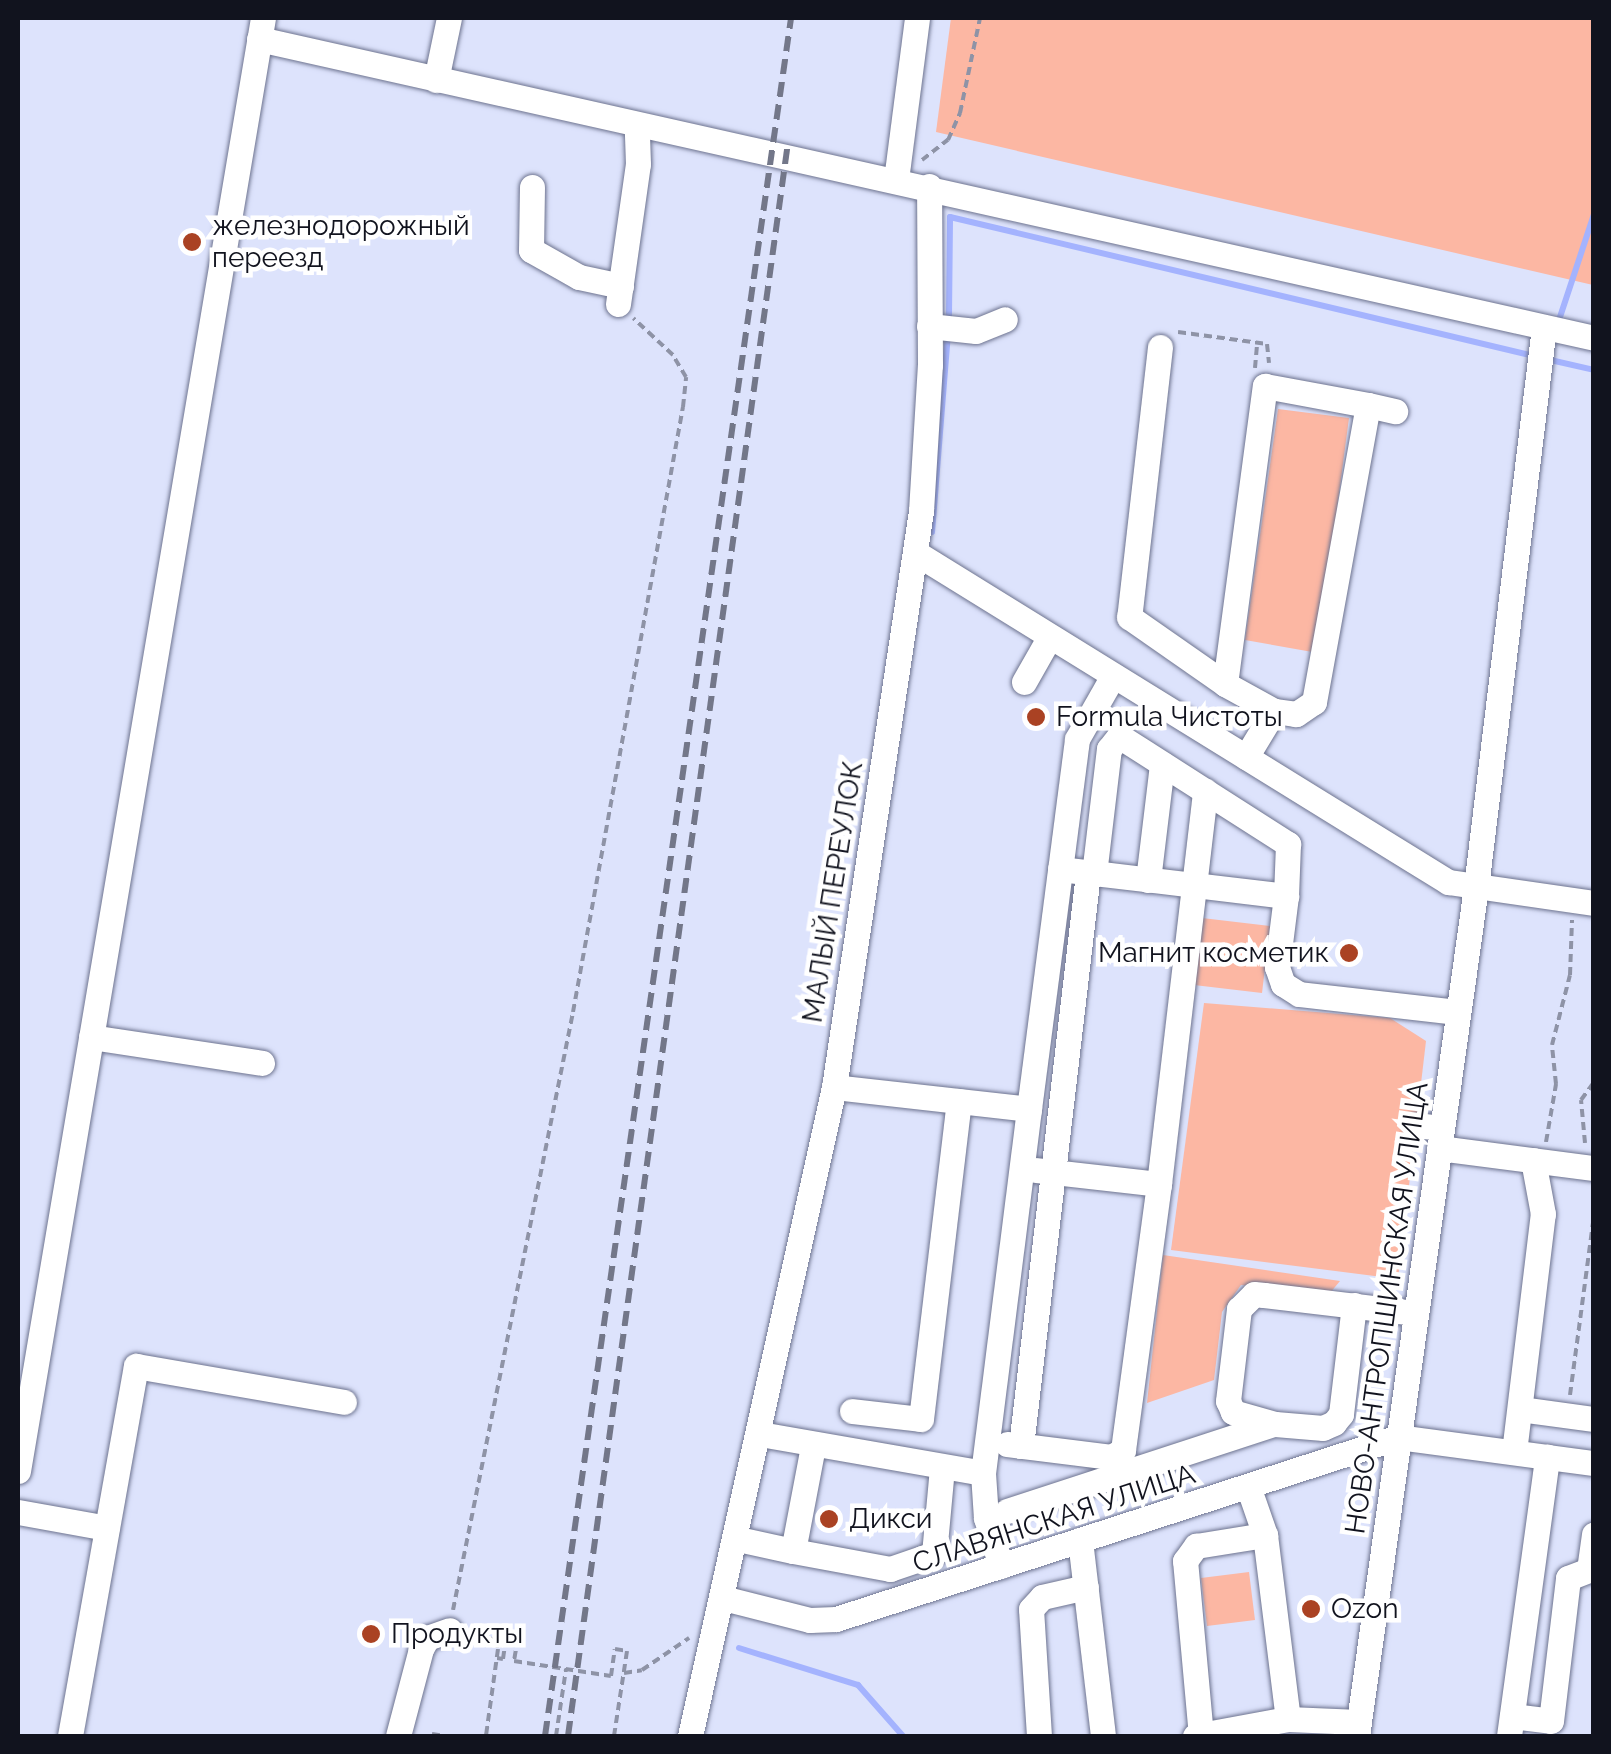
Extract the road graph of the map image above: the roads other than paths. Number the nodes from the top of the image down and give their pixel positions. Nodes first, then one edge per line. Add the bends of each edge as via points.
1 (449, 18) edge
2 (917, 18) edge
3 (261, 28) edge
4 (436, 80) junction
5 (636, 126) junction
6 (896, 180) junction
7 (929, 186) junction
8 (532, 187) dead end
9 (1004, 319) dead end
10 (929, 326) junction
11 (1544, 327) junction
12 (1594, 338) edge
13 (1168, 341) road end
14 (1368, 405) junction
15 (1394, 411) dead end
16 (916, 553) junction
17 (1049, 638) junction
18 (1113, 676) junction
19 (1024, 682) dead end
20 (1225, 684) junction
21 (1274, 711) junction
22 (1246, 758) junction
23 (1162, 764) junction
24 (1205, 791) junction
25 (1060, 869) junction
26 (1091, 873) junction
27 (1148, 880) junction
28 (1194, 885) junction
29 (1476, 888) junction
30 (1286, 896) junction
31 (1583, 902) edge
32 (1458, 1012) junction
33 (91, 1037) junction
34 (262, 1063) dead end
35 (834, 1087) junction
36 (959, 1101) junction
37 (1028, 1109) junction
38 (1416, 1125) dead end
39 (1441, 1138) junction
40 (1537, 1161) junction
41 (1587, 1167) edge
42 (1022, 1168) junction
43 (1053, 1172) junction
44 (1158, 1184) junction
45 (1354, 1306) junction
46 (1416, 1313) junction
47 (344, 1402) dead end
48 (1520, 1409) junction
49 (852, 1411) dead end
50 (1580, 1418) edge
51 (1275, 1424) junction
52 (760, 1434) junction
53 (1398, 1437) junction
54 (987, 1442) junction
55 (813, 1446) junction
56 (1021, 1446) junction
57 (1514, 1452) junction
58 (1547, 1457) junction
59 (1126, 1460) junction
60 (1594, 1463) edge
61 (942, 1468) junction
62 (18, 1471) edge
63 (983, 1472) junction
64 (1249, 1489) junction
65 (1008, 1511) dead end
66 (18, 1512) edge
67 (107, 1528) junction
68 (1594, 1534) edge
69 (1266, 1535) junction
70 (738, 1539) junction
71 (1080, 1540) junction
72 (793, 1551) junction
73 (1001, 1566) junction
74 (1531, 1574) junction
75 (1568, 1578) junction
76 (1086, 1587) junction
77 (723, 1598) junction
78 (462, 1632) road end
79 (1288, 1719) junction
80 (1510, 1726) edge
81 (1358, 1729) edge
82 (1252, 1733) edge
83 (70, 1736) edge
84 (398, 1736) edge
85 (690, 1736) edge
86 (1039, 1736) edge
87 (1102, 1736) edge
88 (1199, 1736) edge

1 - 4 street
2 - 6 street
3 - 4 street
3 - 33 street
4 - 5 street
5 - 6 street
5 - 8 street via 638,164 620,295 532,250
6 - 7 street
7 - 10 street, МАЛЫЙ ПЕРЕУЛОК
7 - 11 street
9 - 10 street via 976,331
10 - 16 street, МАЛЫЙ ПЕРЕУЛОК
11 - 12 street
11 - 29 street, НОВО-АНТРОПШИНСКАЯ УЛИЦА
13 - 20 street via 1129,617
14 - 15 street
14 - 20 street via 1260,381
14 - 21 street via 1314,702 1296,714
16 - 17 street
16 - 35 street, МАЛЫЙ ПЕРЕУЛОК
17 - 18 street
17 - 19 street
18 - 22 street
18 - 25 street via 1076,739
20 - 21 street
21 - 22 street
22 - 29 street via 1448,882
23 - 24 street
23 - 26 street via 1119,736 1109,749
23 - 27 street
24 - 28 street
24 - 30 street via 1288,844
25 - 26 street
25 - 37 street
26 - 27 street
26 - 43 street
27 - 28 street
28 - 30 street
28 - 44 street
29 - 31 street
29 - 32 street, НОВО-АНТРОПШИНСКАЯ УЛИЦА
30 - 32 street via 1278,967 1283,984 1299,994
32 - 39 street, НОВО-АНТРОПШИНСКАЯ УЛИЦА
33 - 34 street
33 - 62 street
35 - 36 street
35 - 52 street, МАЛЫЙ ПЕРЕУЛОК
36 - 37 street
36 - 49 street via 922,1418
37 - 42 street
38 - 39 street
39 - 40 street
39 - 46 street, НОВО-АНТРОПШИНСКАЯ УЛИЦА
40 - 41 street
40 - 48 street via 1543,1214
42 - 43 street
42 - 54 street
43 - 44 street
43 - 56 street
44 - 59 street
45 - 46 street
45 - 51 street via 1342,1414 1323,1428
45 - 51 street via 1254,1294 1246,1299 1228,1401 1244,1419
46 - 53 street, НОВО-АНТРОПШИНСКАЯ УЛИЦА
47 - 67 street via 136,1366
48 - 50 street
48 - 57 street
51 - 59 street
52 - 55 street
52 - 70 street, МАЛЫЙ ПЕРЕУЛОК
53 - 57 street
53 - 64 street, СЛАВЯНСКАЯ УЛИЦА
53 - 81 street, НОВО-АНТРОПШИНСКАЯ УЛИЦА
54 - 56 street
54 - 63 street
55 - 61 street
55 - 72 street
56 - 59 street
57 - 58 street
58 - 60 street
58 - 74 street
59 - 65 street
61 - 63 street
61 - 72 street via 934,1554 890,1569
63 - 73 street via 986,1518
64 - 69 street
64 - 71 street, СЛАВЯНСКАЯ УЛИЦА
66 - 67 street
67 - 83 street
68 - 75 street via 1589,1570
69 - 79 street
69 - 88 street via 1196,1546 1185,1561
70 - 72 street
70 - 77 street, МАЛЫЙ ПЕРЕУЛОК
71 - 73 street, СЛАВЯНСКАЯ УЛИЦА
71 - 76 street
73 - 77 street, СЛАВЯНСКАЯ УЛИЦА via 836,1619 810,1620
74 - 75 street
74 - 80 street
75 - 80 street via 1551,1721
76 - 86 street via 1042,1597 1031,1608
76 - 87 street
77 - 85 street, МАЛЫЙ ПЕРЕУЛОК
78 - 84 street via 427,1638
79 - 81 street
79 - 82 street
82 - 88 street

